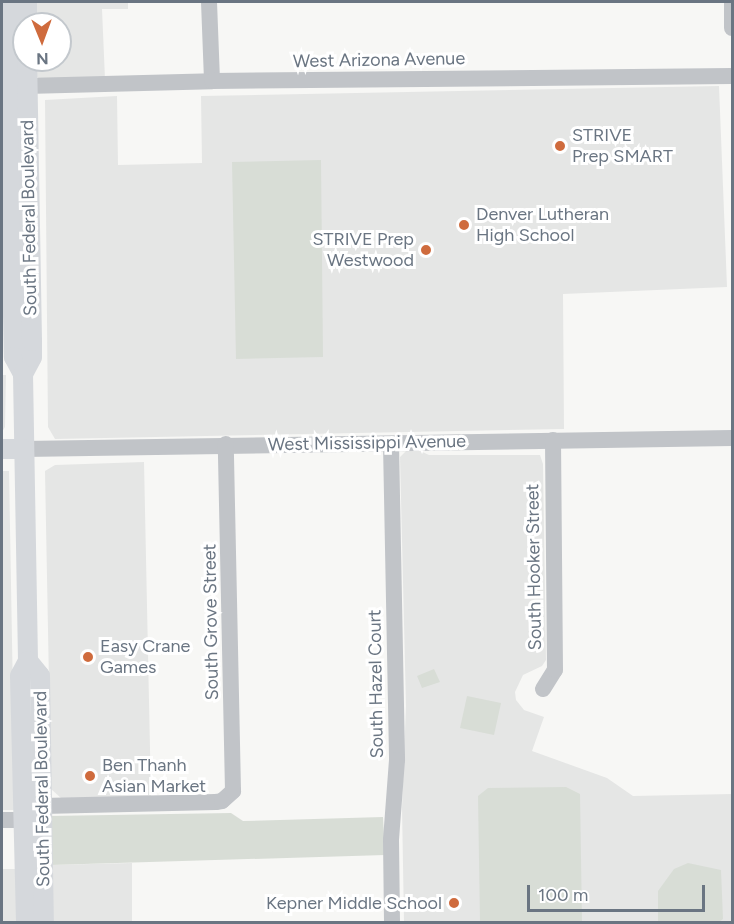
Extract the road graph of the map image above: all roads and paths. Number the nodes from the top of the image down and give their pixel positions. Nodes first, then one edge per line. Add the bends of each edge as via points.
1 (7, 2) edge
2 (209, 2) edge
3 (732, 2) edge
4 (732, 28) edge
5 (732, 76) edge
6 (212, 81) junction
7 (12, 82) edge
8 (732, 438) edge
9 (553, 440) junction
10 (226, 444) junction
11 (391, 444) junction
12 (2, 449) edge
13 (23, 449) junction
14 (28, 661) junction
15 (543, 689) dead end
16 (42, 806) junction
17 (2, 820) edge
18 (24, 820) junction
19 (26, 922) edge
20 (44, 922) edge
21 (392, 922) edge

1 - 7 main road, South Federal Boulevard
2 - 6 street
3 - 4 street
5 - 6 street, West Arizona Avenue
6 - 7 street, West Arizona Avenue
7 - 13 main road, South Federal Boulevard via 32,341 32,357 23,374
8 - 9 street, West Mississippi Avenue
9 - 11 street, West Mississippi Avenue
9 - 15 street, South Hooker Street via 555,670
10 - 11 street, West Mississippi Avenue
10 - 13 street, West Mississippi Avenue
10 - 16 street, South Grove Street via 233,791 216,802
11 - 21 street, South Hazel Court via 397,760 391,834
12 - 13 main road, West Mississippi Avenue
13 - 14 main road, South Federal Boulevard
14 - 16 main road, South Federal Boulevard via 40,676
14 - 18 main road, South Federal Boulevard via 20,676
16 - 20 main road, South Federal Boulevard
17 - 18 street
18 - 19 main road, South Federal Boulevard

